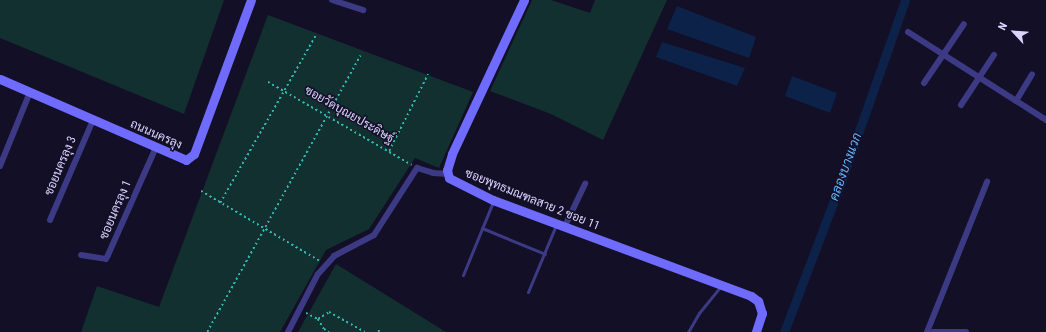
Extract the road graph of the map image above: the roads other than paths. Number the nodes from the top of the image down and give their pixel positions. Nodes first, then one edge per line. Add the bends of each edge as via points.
1 (251, 0) edge
2 (332, 0) edge
3 (524, 0) edge
4 (363, 10) dead end
5 (964, 24) dead end
6 (908, 32) dead end
7 (943, 54) junction
8 (994, 55) dead end
9 (1032, 74) dead end
10 (979, 78) junction
11 (0, 79) edge
12 (924, 83) dead end
13 (30, 92) junction
14 (1016, 101) junction
15 (961, 105) dead end
16 (92, 120) junction
17 (1046, 120) edge
18 (156, 147) junction
19 (0, 166) edge
20 (448, 174) junction
21 (987, 182) dead end
22 (585, 184) dead end
23 (494, 200) junction
24 (50, 220) dead end
25 (561, 225) junction
26 (482, 228) junction
27 (545, 254) junction
28 (81, 255) dead end
29 (463, 275) dead end
30 (720, 286) junction
31 (528, 292) dead end
32 (288, 332) edge
33 (688, 332) edge
34 (756, 332) edge
35 (927, 332) edge
36 (932, 332) edge
37 (966, 332) edge

1 - 18 street, ถนนนครลุง via 194,154 183,160
2 - 4 street
3 - 20 street, ซอยพุทธมณฑลสาย 2 ซอย 11 via 452,154
5 - 7 street
6 - 7 street
7 - 10 street
7 - 12 street
8 - 10 street
9 - 14 street
10 - 14 street
10 - 15 street
11 - 13 street, ถนนนครลุง
13 - 16 street, ถนนนครลุง
13 - 19 street
14 - 17 street
16 - 18 street, ถนนนครลุง
16 - 24 street, ซอยนครลุง 3
18 - 28 street, ซอยนครลุง 1 via 106,259
20 - 23 street, ซอยพุทธมณฑลสาย 2 ซอย 11 via 457,184
20 - 32 street via 433,174 418,168 374,235 334,256 318,274
21 - 35 street
22 - 25 street
23 - 25 street, ซอยพุทธมณฑลสาย 2 ซอย 11
23 - 26 lane
25 - 27 lane
25 - 30 street, ซอยพุทธมณฑลสาย 2 ซอย 11
26 - 27 lane
26 - 29 lane
27 - 31 lane
30 - 33 lane
30 - 34 street, ซอยพุทธมณฑลสาย 2 ซอย 11 via 758,301 762,313
36 - 37 street

